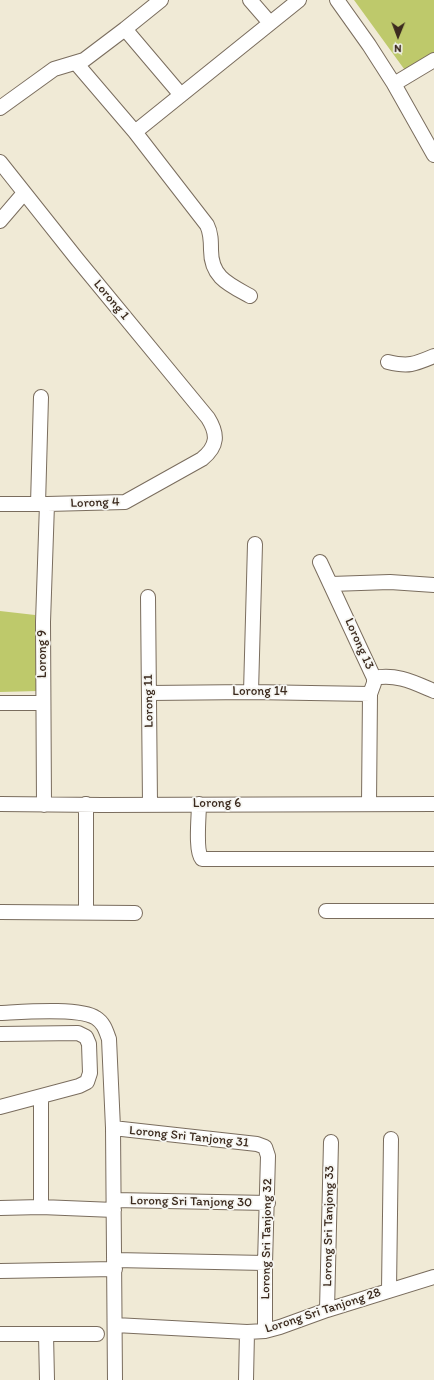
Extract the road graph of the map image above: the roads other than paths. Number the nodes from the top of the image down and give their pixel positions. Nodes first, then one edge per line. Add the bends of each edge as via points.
1 (161, 0) edge
2 (250, 0) edge
3 (299, 0) edge
4 (337, 0) edge
5 (270, 23) junction
6 (125, 29) junction
7 (434, 60) edge
8 (76, 62) junction
9 (394, 84) junction
10 (181, 96) junction
11 (0, 108) edge
12 (135, 132) junction
13 (434, 155) edge
14 (0, 162) edge
15 (24, 192) junction
16 (0, 221) edge
17 (250, 296) dead end
18 (434, 356) edge
19 (388, 362) dead end
20 (41, 397) dead end
21 (215, 439) joint
22 (0, 504) edge
23 (42, 504) junction
24 (255, 544) dead end
25 (320, 562) dead end
26 (331, 584) junction
27 (434, 585) edge
28 (148, 597) dead end
29 (374, 678) junction
30 (434, 691) edge
31 (251, 692) junction
32 (149, 693) junction
33 (370, 694) junction
34 (43, 702) junction
35 (0, 703) edge
36 (369, 803) junction
37 (0, 804) edge
38 (86, 804) junction
39 (150, 804) junction
40 (199, 804) junction
41 (434, 804) edge
42 (44, 805) junction
43 (434, 858) edge
44 (86, 911) junction
45 (326, 911) dead end
46 (434, 911) edge
47 (0, 912) edge
48 (135, 913) dead end
49 (0, 1013) edge
50 (0, 1034) edge
51 (41, 1096) junction
52 (0, 1108) edge
53 (113, 1128) junction
54 (390, 1139) dead end
55 (331, 1142) dead end
56 (265, 1147) joint
57 (268, 1203) junction
58 (114, 1205) junction
59 (41, 1207) junction
60 (0, 1208) edge
61 (265, 1263) junction
62 (115, 1265) junction
63 (0, 1271) edge
64 (434, 1276) edge
65 (389, 1290) junction
66 (327, 1310) junction
67 (115, 1325) junction
68 (265, 1331) junction
69 (247, 1332) junction
70 (0, 1334) edge
71 (46, 1334) junction
72 (98, 1334) dead end
73 (47, 1380) edge
74 (115, 1380) edge
75 (246, 1380) edge

1 - 6 street
2 - 5 street
3 - 5 street
4 - 9 street
5 - 10 street
6 - 8 street via 84,60
6 - 10 street
7 - 9 street
8 - 11 street via 54,69
8 - 12 street
9 - 13 street
10 - 12 street
12 - 17 street via 207,225 211,236 211,260 217,274 230,286
14 - 15 street, Lorong 1
15 - 16 street
15 - 21 street, Lorong 1 via 208,418
18 - 19 street via 405,366
20 - 23 street, Lorong 9
21 - 23 street, Lorong 4 via 211,452 202,459 125,502
22 - 23 street, Lorong 4
23 - 34 street, Lorong 9
24 - 31 street
25 - 26 street, Lorong 13
26 - 27 street via 390,582
26 - 29 street, Lorong 13
28 - 32 street, Lorong 11
29 - 30 street via 403,678
29 - 33 street, Lorong 13
31 - 32 street, Lorong 14
31 - 33 street, Lorong 14
32 - 39 street, Lorong 11
33 - 36 street, Lorong 13
34 - 35 street
34 - 42 street, Lorong 9
36 - 40 street, Lorong 6
36 - 41 street, Lorong 6
37 - 42 street, Lorong 6
38 - 39 street, Lorong 6
38 - 42 street, Lorong 6
38 - 44 street
39 - 40 street, Lorong 6
40 - 43 street via 198,843 199,856 202,859
44 - 47 street
44 - 48 street
45 - 46 street
49 - 53 street via 71,1012 87,1013 97,1019 105,1028 109,1040
50 - 51 street via 78,1033 86,1037 89,1044 90,1066 87,1082
51 - 52 street
51 - 59 street
53 - 56 street, Lorong Sri Tanjong 31
53 - 58 street
54 - 65 street
55 - 66 street, Lorong Sri Tanjong 33
56 - 57 street, Lorong Sri Tanjong 32 via 268,1156
57 - 58 street, Lorong Sri Tanjong 30
57 - 61 street, Lorong Sri Tanjong 32
58 - 59 street, Lorong Sri Tanjong 30
58 - 62 street
59 - 60 street, Lorong Sri Tanjong 30
61 - 62 street
61 - 68 street, Lorong Sri Tanjong 32
62 - 63 street
62 - 67 street
64 - 65 street, Lorong Sri Tanjong 28
65 - 66 street, Lorong Sri Tanjong 28
66 - 68 street, Lorong Sri Tanjong 28
67 - 69 street, Lorong Sri Tanjong 28
67 - 74 street
68 - 69 street, Lorong Sri Tanjong 28
69 - 75 street
70 - 71 street
71 - 72 street
71 - 73 street

